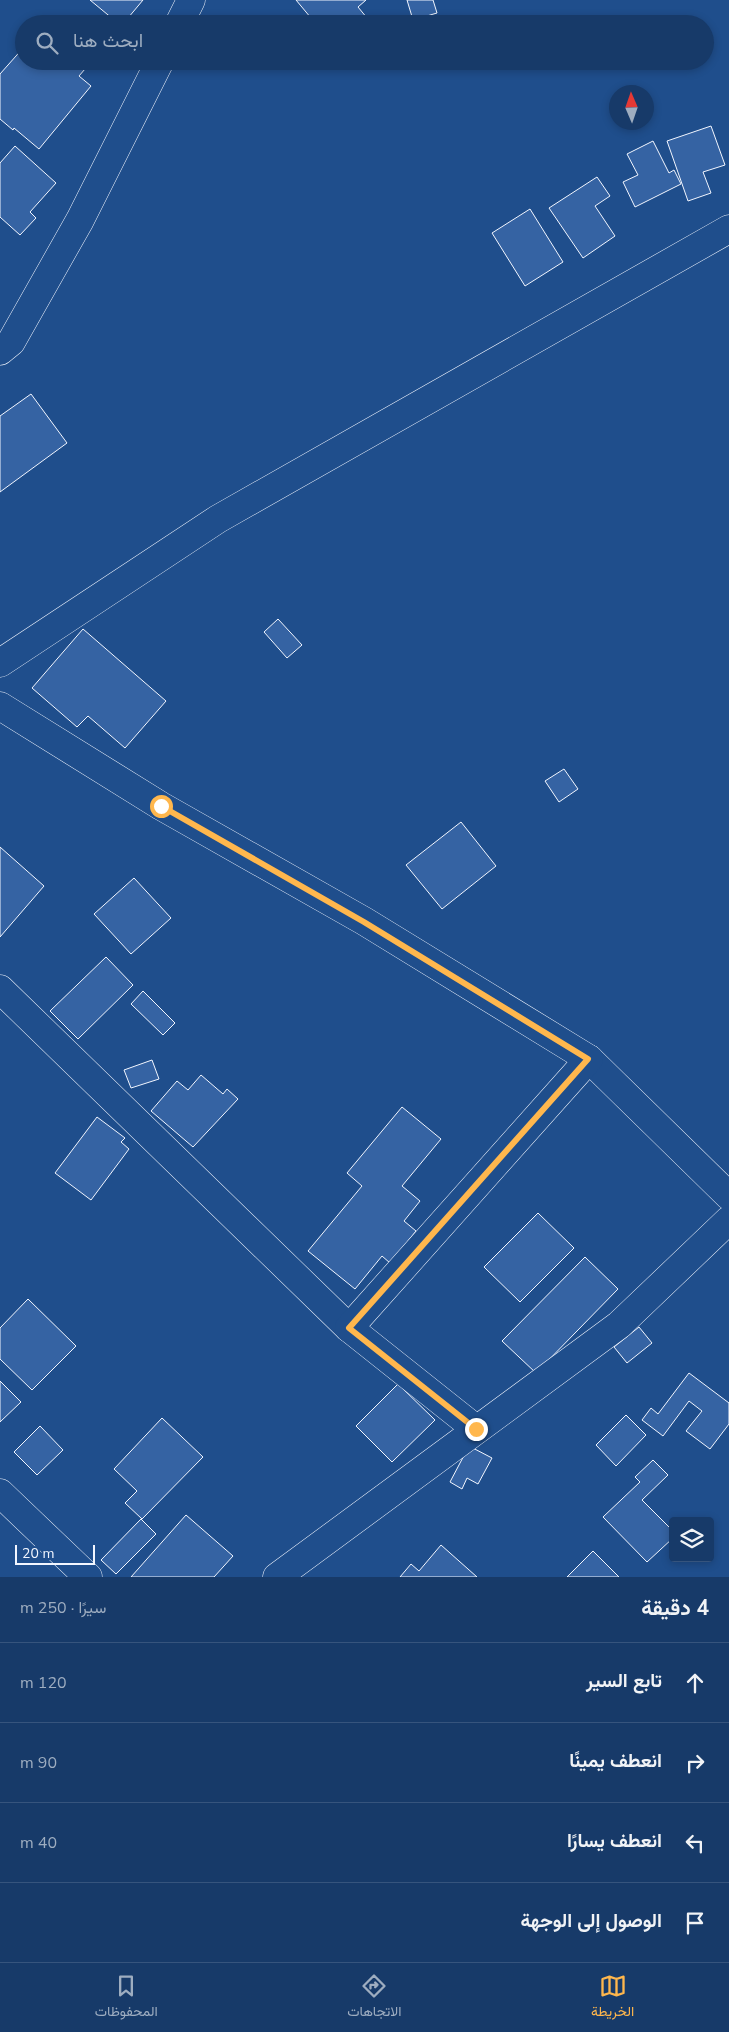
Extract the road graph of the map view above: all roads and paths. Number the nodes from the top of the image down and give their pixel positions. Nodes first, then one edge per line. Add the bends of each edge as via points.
1 (191, 0) edge
2 (184, 15) edge
3 (155, 70) edge
4 (729, 229) edge
5 (0, 351) edge
6 (0, 663) edge
7 (0, 706) edge
8 (0, 989) edge
9 (588, 1059) junction
10 (729, 1196) edge
11 (729, 1220) edge
12 (349, 1328) junction
13 (476, 1429) junction
14 (0, 1493) edge
15 (88, 1577) edge
16 (277, 1577) edge

1 - 2 street
3 - 5 street via 80,220 11,342
4 - 6 street via 218,519
7 - 9 street via 161,806 364,922
8 - 12 street
9 - 10 street
9 - 12 street
11 - 13 street via 618,1325
12 - 13 street
13 - 16 street
14 - 15 street

